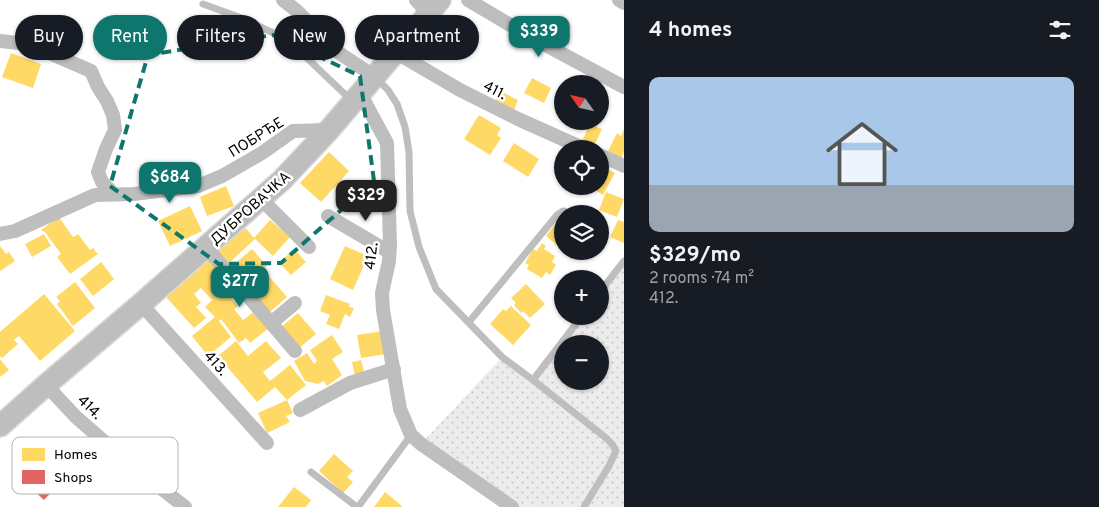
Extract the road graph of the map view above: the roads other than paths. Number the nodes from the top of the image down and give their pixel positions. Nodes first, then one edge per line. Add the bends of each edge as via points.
1 (283, 0) edge
2 (468, 0) edge
3 (619, 0) edge
4 (624, 3) edge
5 (203, 4) dead end
6 (428, 4) edge
7 (420, 15) edge
8 (0, 41) edge
9 (388, 60) edge
10 (409, 60) edge
11 (374, 76) junction
12 (624, 87) edge
13 (356, 97) junction
14 (329, 130) junction
15 (565, 140) edge
16 (609, 159) edge
17 (624, 166) edge
18 (114, 194) junction
19 (261, 200) junction
20 (328, 216) dead end
21 (554, 218) edge
22 (0, 234) edge
23 (206, 247) junction
24 (309, 247) dead end
25 (389, 252) junction
26 (624, 261) edge
27 (609, 280) edge
28 (295, 302) dead end
29 (141, 304) junction
30 (469, 322) junction
31 (271, 323) junction
32 (575, 325) edge
33 (295, 351) dead end
34 (394, 369) junction
35 (533, 380) junction
36 (46, 384) junction
37 (300, 410) dead end
38 (0, 426) edge
39 (411, 435) junction
40 (98, 437) edge
41 (267, 443) dead end
42 (311, 472) dead end
43 (168, 494) edge
44 (185, 507) edge
45 (357, 507) edge
46 (512, 507) edge
47 (584, 507) edge

1 - 11 street via 336,51
2 - 12 street
3 - 4 street
5 - 13 lane via 288,40
6 - 7 main road, ДУБРОВАЧКА
8 - 18 street via 27,44 90,71 113,115 115,130 98,172 102,182
9 - 11 main road, ДУБРОВАЧКА
10 - 15 street, 411. via 460,90
11 - 13 main road, ДУБРОВАЧКА
11 - 30 lane via 397,104 405,127 409,152 410,211 419,247 436,289
13 - 14 main road, ДУБРОВАЧКА
13 - 25 street, 412. via 387,143
14 - 18 street, ПОБРЂЕ via 294,130 230,172 198,186
14 - 19 main road, ДУБРОВАЧКА
16 - 17 street
18 - 22 street, ПОБРЂЕ via 95,195 15,231
19 - 23 main road, ДУБРОВАЧКА
19 - 24 street
20 - 25 street
21 - 30 lane
23 - 29 main road, ДУБРОВАЧКА
23 - 31 street
25 - 34 street, 412. via 382,293
26 - 27 lane
28 - 31 street
29 - 36 main road, ДУБРОВАЧКА
29 - 41 street, 413.
30 - 35 lane via 502,358
31 - 33 street
32 - 35 lane
34 - 37 street via 350,383
34 - 39 street, 412. via 400,409
35 - 47 lane via 606,438 616,451
36 - 38 main road, ДУБРОВАЧКА
36 - 40 street, 414. via 76,418
39 - 45 lane
39 - 46 street, 412.
42 - 45 lane
43 - 44 street, 414.

